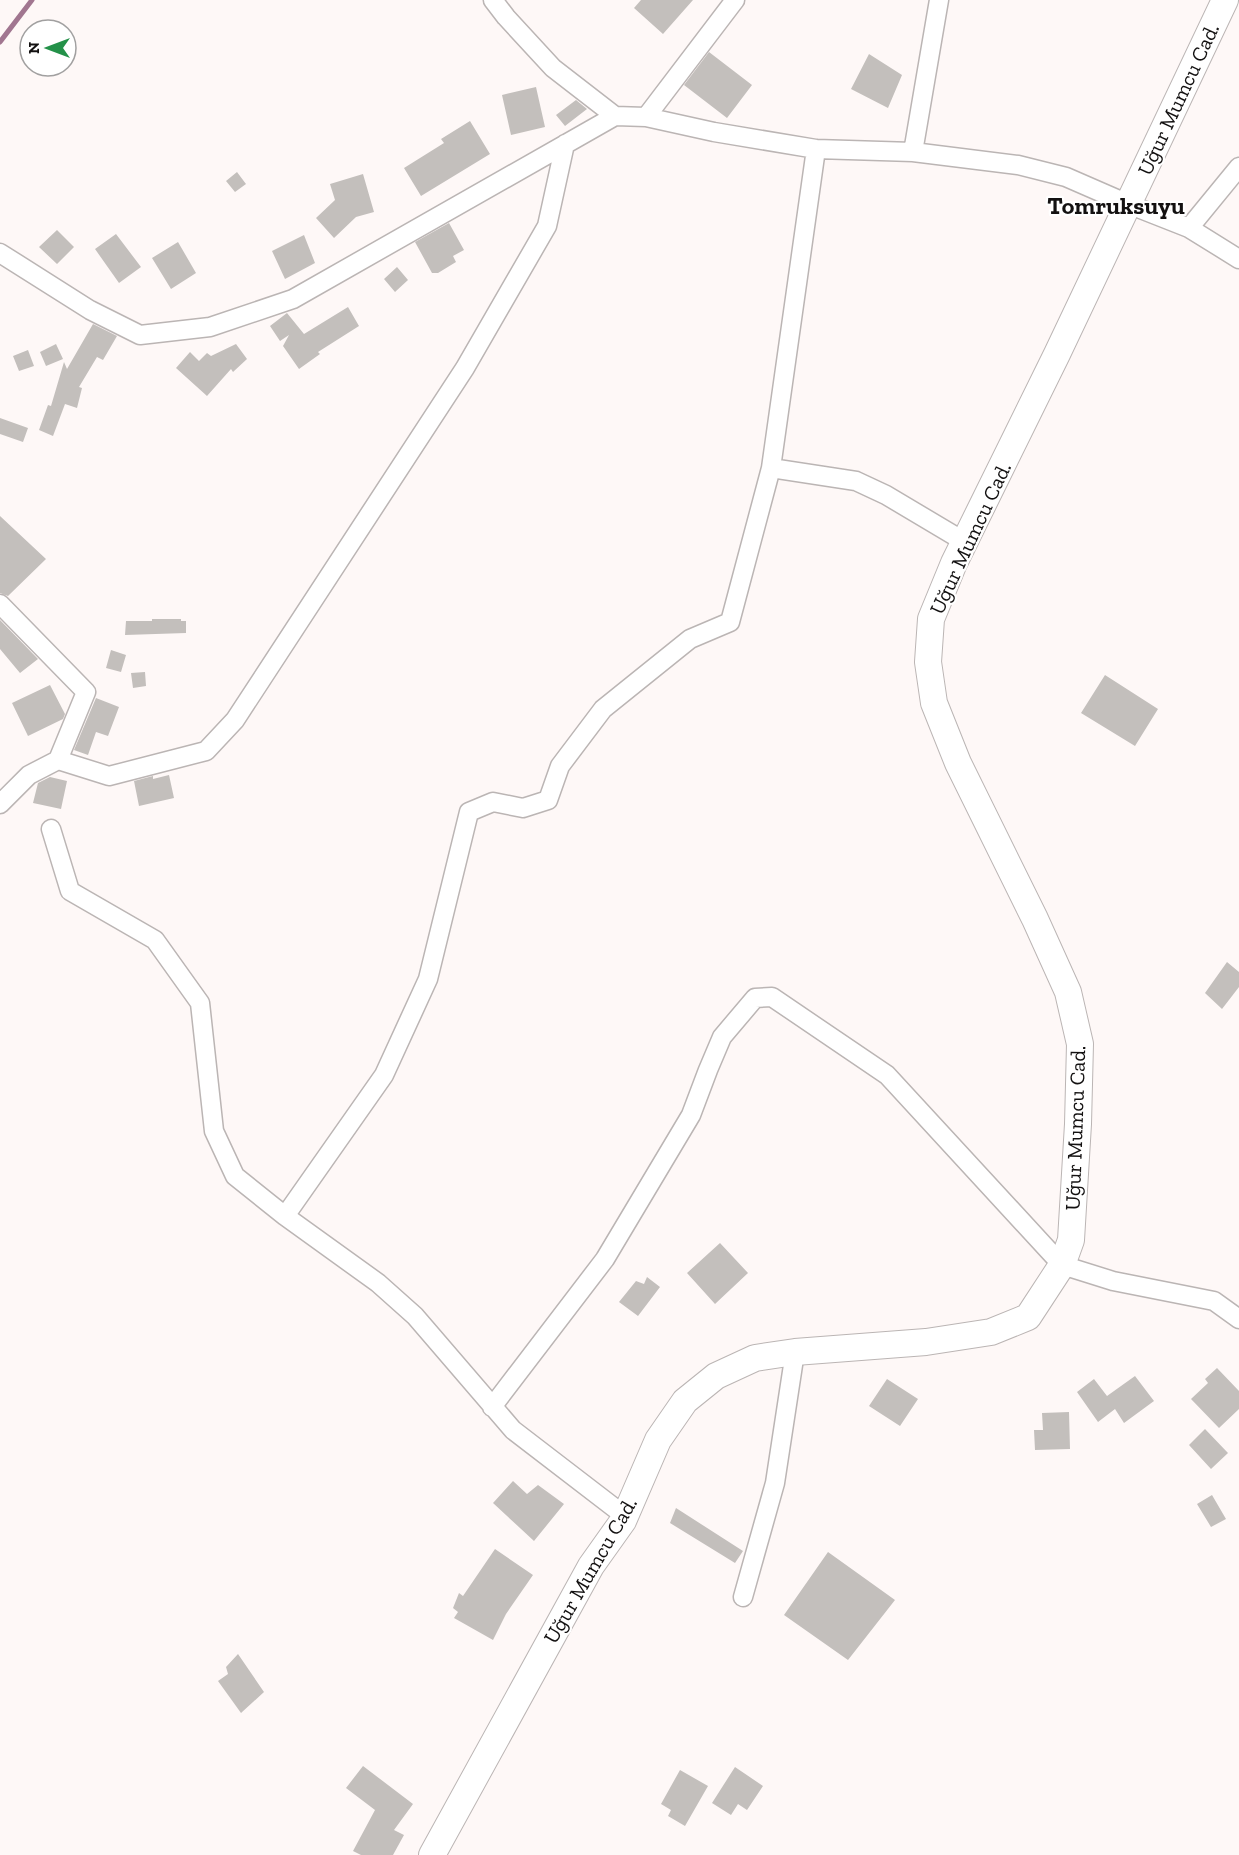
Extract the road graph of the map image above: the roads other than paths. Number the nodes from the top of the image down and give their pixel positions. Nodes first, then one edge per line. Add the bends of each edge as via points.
1 (493, 0) edge
2 (735, 0) edge
3 (939, 0) edge
4 (1225, 0) edge
5 (615, 116) junction
6 (646, 117) junction
7 (565, 144) junction
8 (816, 149) junction
9 (914, 152) junction
10 (1239, 167) edge
11 (1128, 204) junction
12 (1189, 228) junction
13 (0, 253) edge
14 (1239, 260) edge
15 (771, 468) junction
16 (965, 542) junction
17 (0, 604) edge
18 (58, 760) junction
19 (0, 804) edge
20 (51, 829) dead end
21 (285, 1216) junction
22 (1062, 1265) junction
23 (1239, 1319) edge
24 (795, 1352) junction
25 (492, 1407) junction
26 (625, 1516) junction
27 (743, 1597) dead end
28 (432, 1855) edge

1 - 5 street via 553,68
2 - 6 street
3 - 9 street
4 - 11 street, Uğur Mumcu Cad.
5 - 6 street
5 - 7 street
6 - 8 street
7 - 13 street via 293,299 210,327 140,334 90,310
7 - 18 street via 547,226 465,368 235,720 206,751 109,776
8 - 9 street
8 - 15 street
9 - 11 street via 1018,165 1066,177
10 - 12 street
11 - 12 street
11 - 16 street, Uğur Mumcu Cad.
12 - 14 street
15 - 16 street via 856,481
15 - 21 street via 730,622 690,639 603,709 560,766 548,800 523,808 493,802 469,812 428,979 384,1075
16 - 22 street, Uğur Mumcu Cad. via 931,620 928,662 934,703 958,763 1068,992 1080,1044 1071,1240
17 - 18 street via 86,692
18 - 19 street via 29,775
20 - 21 street via 70,891 155,940 200,1003 214,1131 235,1176
21 - 25 street via 378,1283 415,1316
22 - 23 street via 1113,1281 1214,1301
22 - 24 street, Uğur Mumcu Cad. via 1028,1317 991,1332 926,1342
22 - 25 street via 887,1075 772,997 755,998 722,1037 691,1115 605,1259
24 - 26 street, Uğur Mumcu Cad. via 755,1358 716,1376 685,1401 658,1440
24 - 27 street via 775,1483
25 - 26 street via 513,1430
26 - 28 street, Uğur Mumcu Cad. via 591,1566

